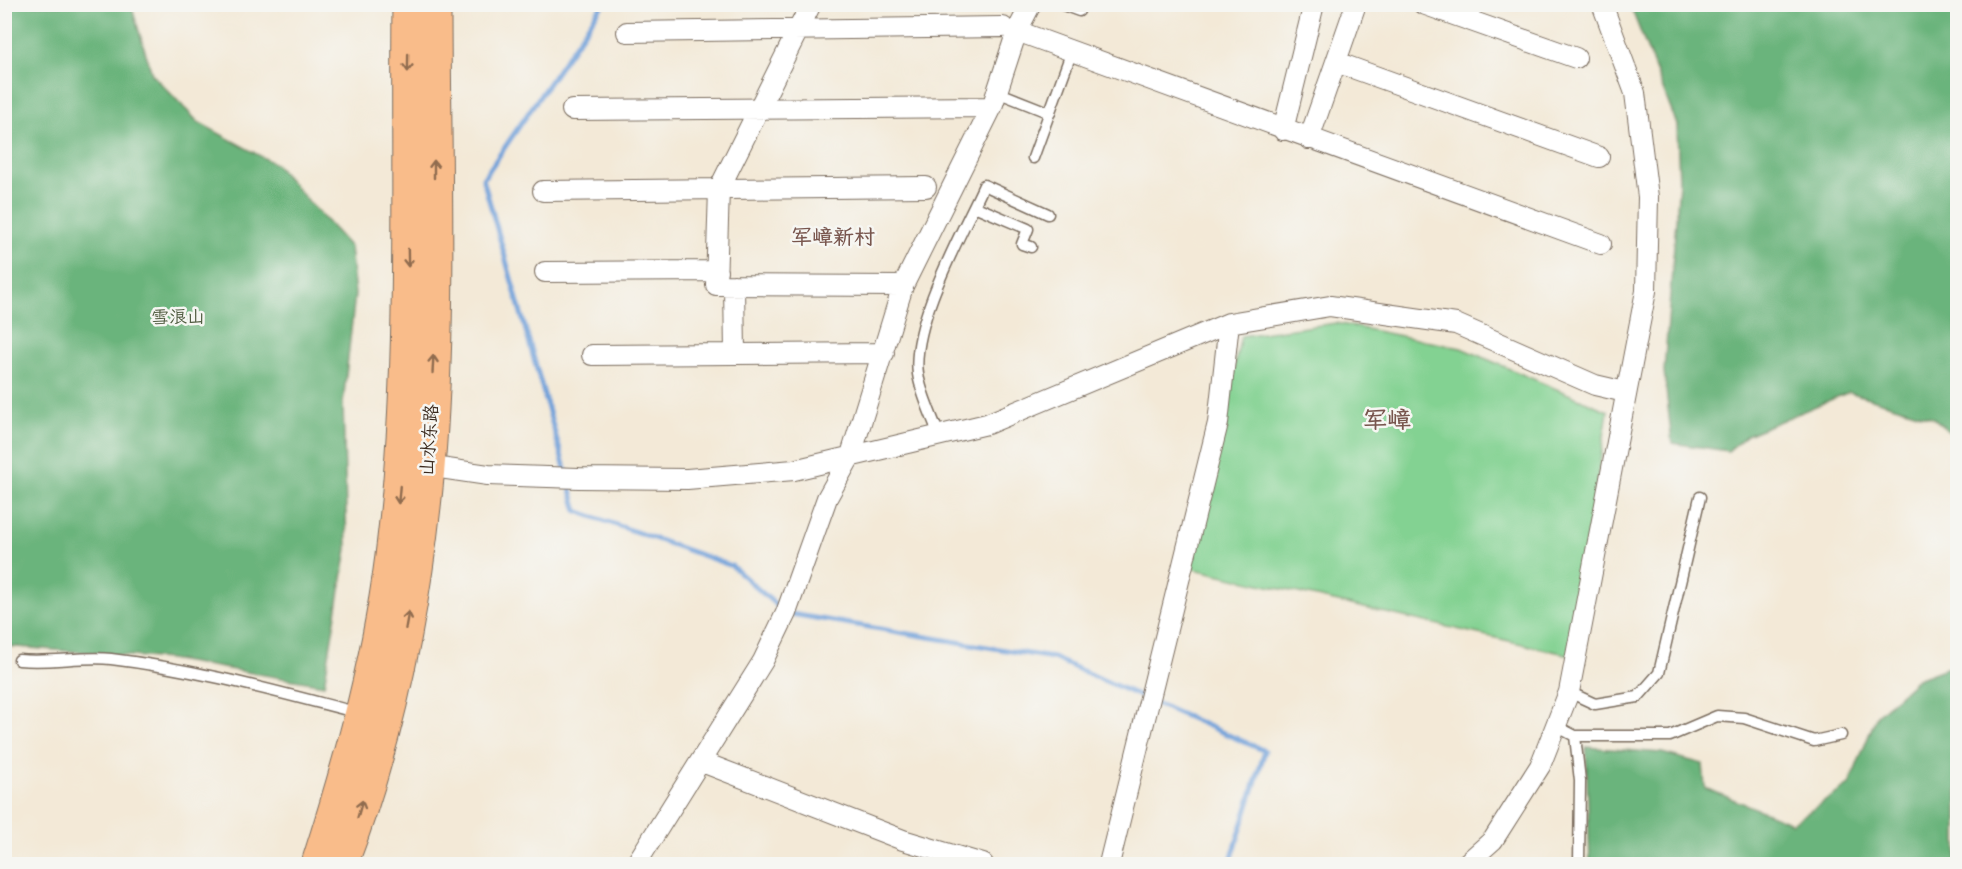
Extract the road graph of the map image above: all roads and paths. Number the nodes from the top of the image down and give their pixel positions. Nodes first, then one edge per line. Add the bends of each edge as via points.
1 (409, 4) edge
2 (434, 4) edge
3 (811, 4) edge
4 (1031, 4) edge
5 (1060, 4) edge
6 (1314, 4) edge
7 (1356, 4) edge
8 (1423, 4) edge
9 (1602, 4) edge
10 (1079, 11) dead end
11 (1010, 29) junction
12 (799, 30) junction
13 (627, 32) dead end
14 (1072, 51) junction
15 (1576, 58) dead end
16 (1336, 62) junction
17 (995, 100) junction
18 (759, 109) junction
19 (572, 110) dead end
20 (1050, 113) junction
21 (1283, 130) junction
22 (1309, 139) junction
23 (1599, 157) dead end
24 (1033, 158) dead end
25 (926, 187) dead end
26 (719, 189) junction
27 (543, 191) dead end
28 (974, 206) junction
29 (1048, 214) dead end
30 (1602, 244) dead end
31 (1030, 247) dead end
32 (717, 271) junction
33 (545, 272) dead end
34 (734, 285) junction
35 (903, 286) junction
36 (1229, 323) junction
37 (884, 352) junction
38 (735, 354) junction
39 (592, 355) dead end
40 (1625, 392) junction
41 (939, 435) junction
42 (851, 455) junction
43 (415, 464) junction
44 (1700, 497) dead end
45 (19, 660) dead end
46 (1569, 692) junction
47 (362, 713) junction
48 (1556, 726) junction
49 (1841, 735) dead end
50 (1575, 736) junction
51 (702, 762) junction
52 (318, 864) edge
53 (341, 864) edge
54 (636, 864) edge
55 (983, 864) edge
56 (1109, 864) edge
57 (1466, 864) edge
58 (1579, 864) edge

1 -> 43 highway, 山水东路 via 408,353
43 -> 2 highway, 山水东路 via 434,356
3 - 12 street
4 - 11 street
5 - 10 lane
6 - 21 street
7 - 16 street
8 - 15 street
9 - 40 street via 1635,93 1648,197 1646,291
11 - 12 street
11 - 14 street
11 - 17 street
12 - 13 street
12 - 18 street
14 - 20 lane
14 - 21 street
16 - 22 street
16 - 23 street
17 - 18 street
17 - 20 lane
17 - 35 street
18 - 19 street
18 - 26 street
20 - 24 lane
21 - 22 street
22 - 30 street
25 - 26 street
26 - 27 street
26 - 32 street
28 - 29 lane via 984,185
28 - 31 lane via 1028,229 1022,244
28 - 41 lane via 919,336 918,376
32 - 33 street
32 - 34 street via 716,285
34 - 35 street
34 - 38 street
35 - 37 street
36 - 40 street via 1330,306 1456,324 1595,384
36 - 41 street via 987,424
36 - 56 street via 1218,423
37 - 38 street
37 - 42 street
38 - 39 street
40 - 46 street
41 - 42 street
42 - 43 street via 782,471 687,479 488,475
42 - 51 street via 827,498 786,613 763,661
43 -> 47 highway, 山水东路 via 391,561
53 -> 43 highway, 山水东路 via 395,683 417,559
44 - 46 lane via 1659,674 1638,697 1595,704
45 - 47 lane via 46,663 108,659 168,667
46 - 48 street
47 - 52 highway, 山水东路
48 - 50 lane
48 - 57 street via 1540,766 1493,840
49 - 50 lane via 1814,741 1744,717 1717,716 1670,736
50 - 58 lane via 1580,781
51 - 54 street
51 - 55 street via 903,840

